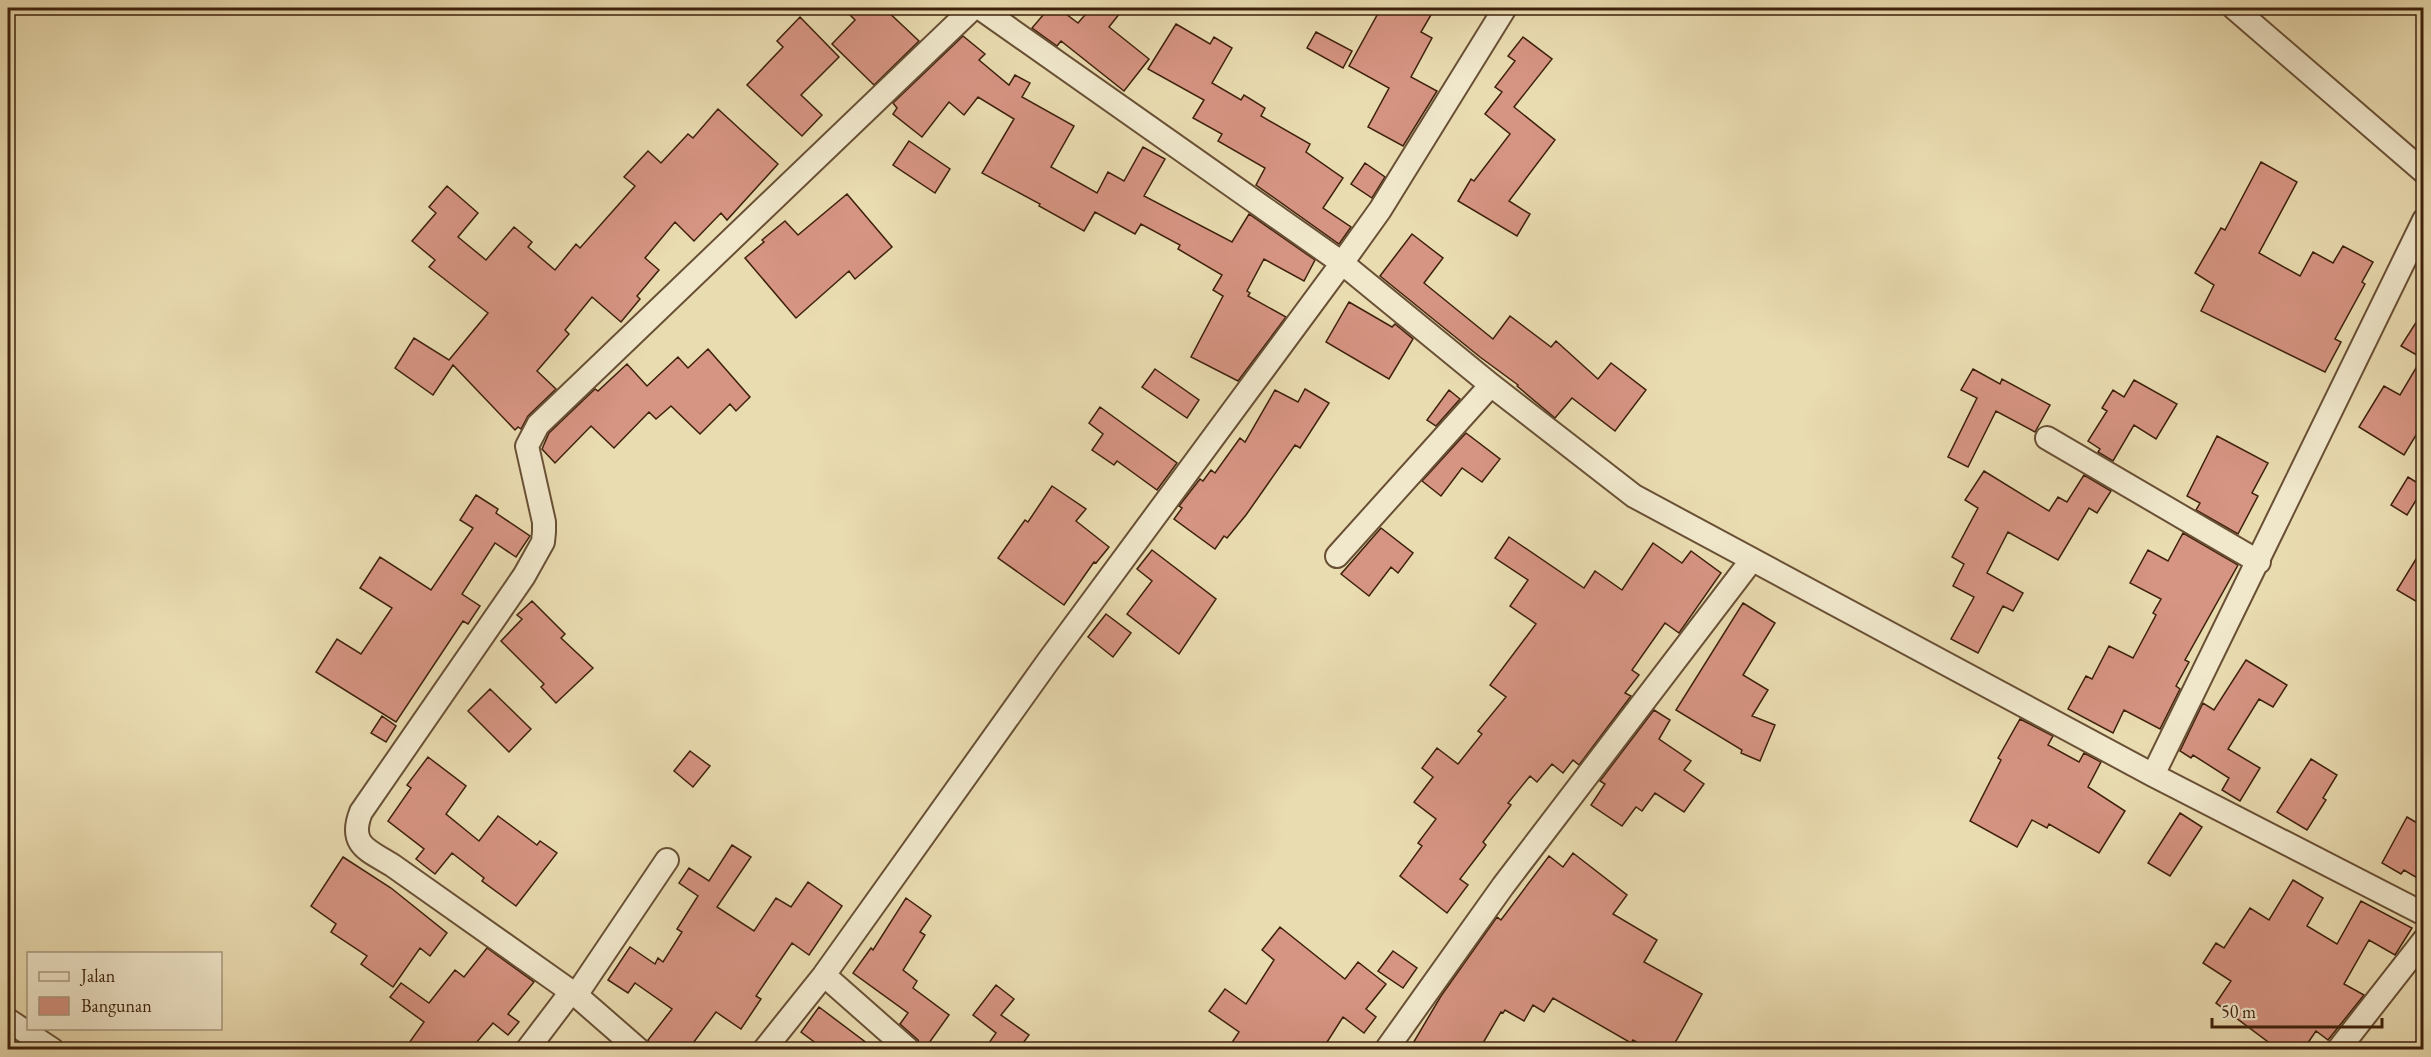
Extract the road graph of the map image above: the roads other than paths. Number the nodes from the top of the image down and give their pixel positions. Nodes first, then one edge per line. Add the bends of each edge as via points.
1 (973, 8) edge
2 (980, 8) edge
3 (1505, 8) edge
4 (2234, 8) edge
5 (2424, 172) edge
6 (2424, 220) edge
7 (1342, 263) junction
8 (1491, 385) junction
9 (2047, 438) dead end
10 (1337, 556) dead end
11 (1751, 561) junction
12 (2259, 562) junction
13 (2153, 775) junction
14 (667, 860) dead end
15 (2424, 914) edge
16 (2424, 940) edge
17 (824, 975) junction
18 (573, 993) junction
19 (8, 1020) edge
20 (53, 1050) edge
21 (527, 1050) edge
22 (639, 1050) edge
23 (764, 1050) edge
24 (909, 1050) edge
25 (1386, 1050) edge
26 (2338, 1050) edge

1 - 18 street via 538,426 527,446 544,522 543,542 356,824 362,846
2 - 7 street
3 - 7 street via 1380,210
4 - 5 street
6 - 12 street
7 - 8 street
7 - 17 street via 1056,651
8 - 10 street
8 - 11 street via 1634,496
9 - 12 street
11 - 13 street
11 - 25 street via 1503,886
12 - 13 street
13 - 15 street
14 - 18 street
16 - 26 street
17 - 23 street
17 - 24 street
18 - 21 street
18 - 22 street
19 - 20 street

